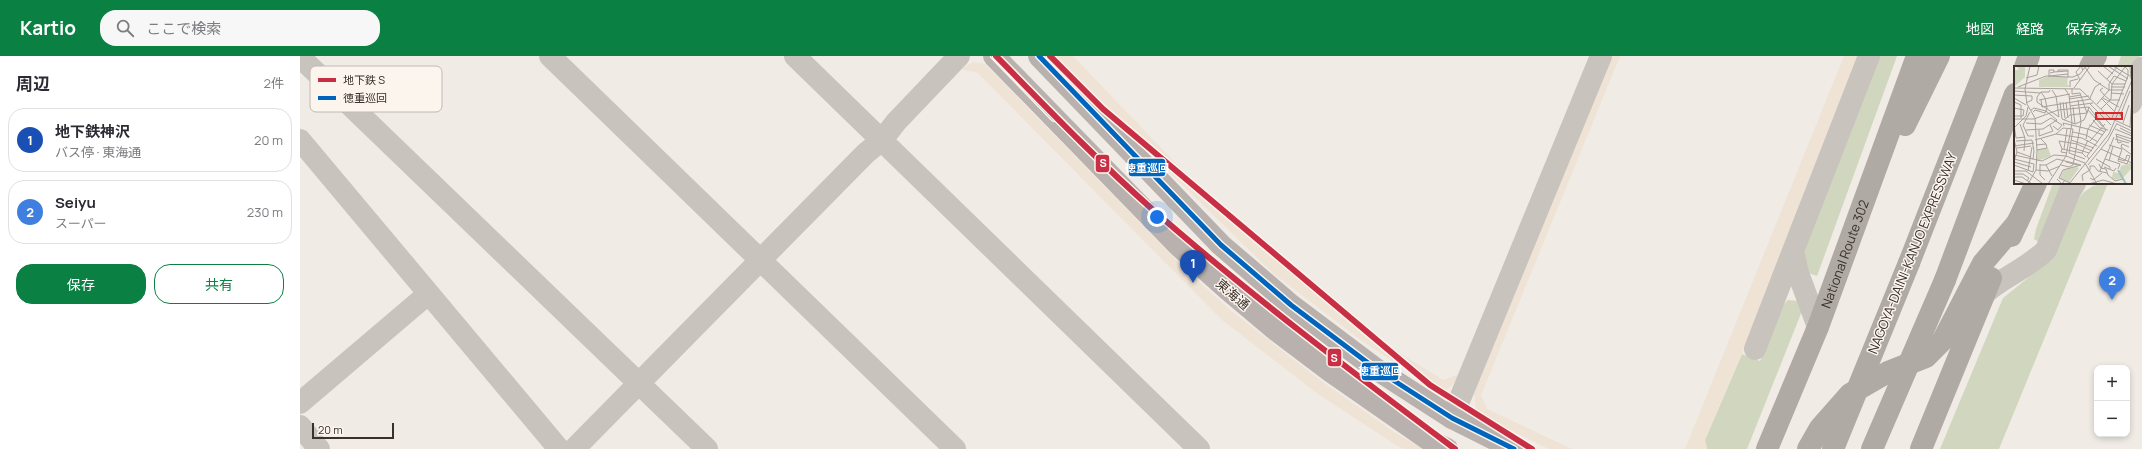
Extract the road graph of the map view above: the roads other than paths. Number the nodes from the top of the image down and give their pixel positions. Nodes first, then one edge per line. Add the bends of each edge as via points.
1 (550, 56) edge
2 (795, 56) edge
3 (959, 56) edge
4 (994, 56) edge
5 (1039, 56) edge
6 (1601, 56) edge
7 (1869, 56) edge
8 (1917, 56) edge
9 (1939, 56) edge
10 (1990, 56) edge
11 (2029, 56) edge
12 (2096, 56) edge
13 (300, 57) edge
14 (2025, 66) edge
15 (2091, 66) edge
16 (310, 67) edge
17 (2142, 68) edge
18 (2014, 97) edge
19 (2135, 100) edge
20 (357, 112) edge
21 (300, 140) edge
22 (882, 140) junction
23 (2036, 184) edge
24 (2075, 184) edge
25 (1858, 219) junction
26 (2017, 224) junction
27 (1793, 251) junction
28 (760, 261) junction
29 (428, 294) junction
30 (1984, 294) junction
31 (1818, 327) junction
32 (1755, 349) dead end
33 (640, 384) junction
34 (300, 403) edge
35 (1452, 418) junction
36 (300, 426) edge
37 (319, 449) edge
38 (559, 449) edge
39 (574, 449) edge
40 (706, 449) edge
41 (955, 449) edge
42 (1198, 449) edge
43 (1447, 449) edge
44 (1514, 449) edge
45 (1767, 449) edge
46 (1808, 449) edge
47 (1833, 449) edge
48 (1872, 449) edge
49 (1921, 449) edge

1 - 28 street
2 - 22 street
3 - 22 street
4 - 43 main road, 東海通 via 1179,246 1226,288 1330,371 1432,442
5 - 35 main road via 1221,245 1291,305 1358,355
6 - 35 street
7 - 27 street
8 - 25 highway, National Route 302
9 - 25 highway
10 - 47 highway, NAGOYA-DAINI-KANJO EXPRESSWAY, bridge
11 - 14 highway
12 - 15 highway
13 - 16 street
17 - 19 street
18 - 48 highway, bridge via 1945,280
20 - 33 street
21 - 29 street
22 - 28 street via 866,153
22 - 42 street
23 - 26 highway
24 - 30 street via 2046,250 2040,257 1995,284
25 - 31 highway, National Route 302
26 - 30 highway
26 - 46 highway via 1983,263 1943,340 1926,357 1888,372 1850,394 1820,428
27 - 31 street via 1798,273
27 - 32 street
28 - 33 street
28 - 41 street
29 - 34 street
29 - 38 street
30 - 49 highway
31 - 45 highway, National Route 302
33 - 39 street
33 - 40 street
35 - 44 main road
36 - 37 street

